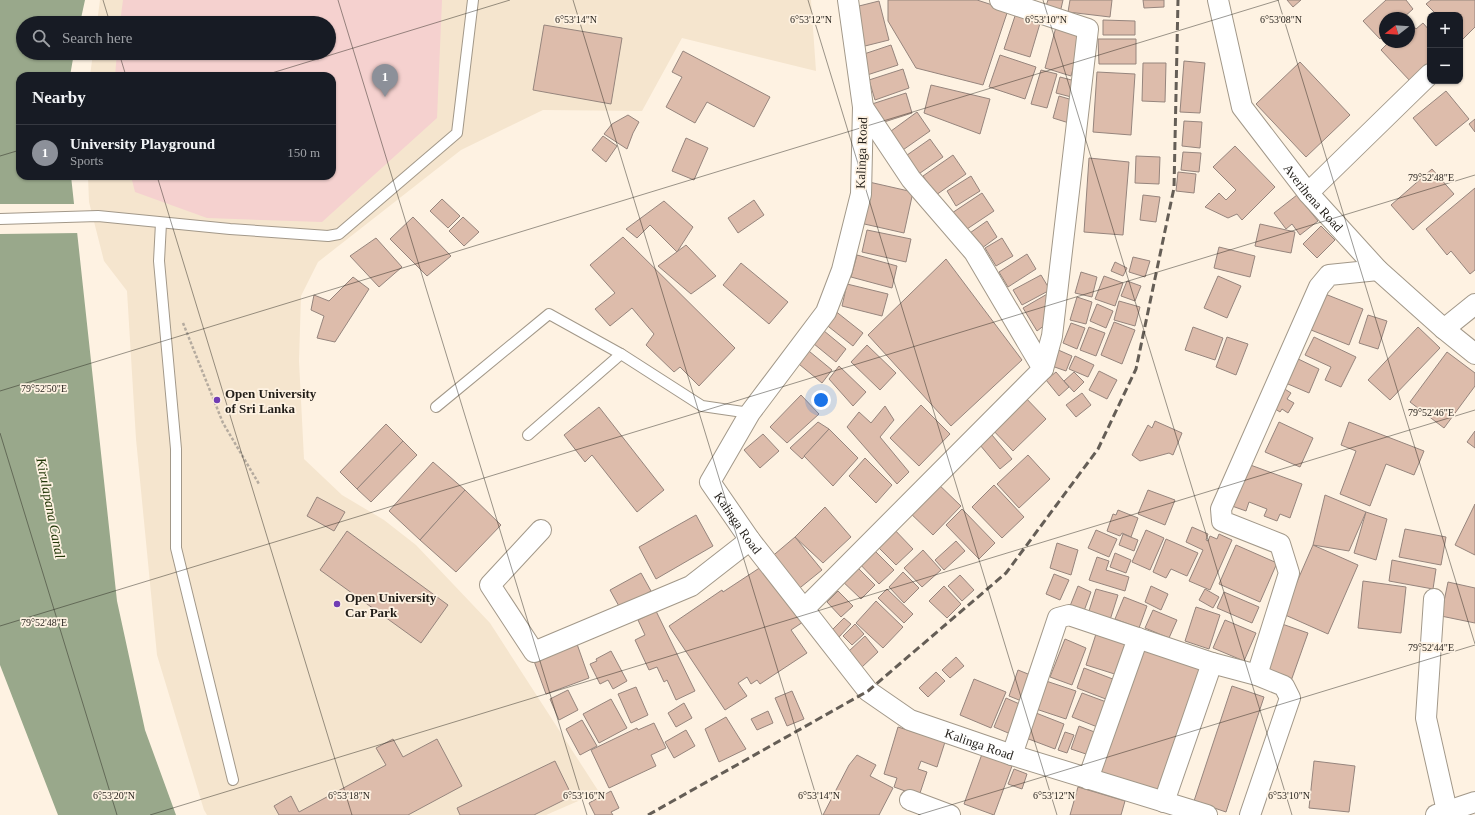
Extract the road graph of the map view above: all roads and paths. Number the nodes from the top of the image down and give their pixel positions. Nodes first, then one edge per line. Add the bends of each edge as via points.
1 (473, 0) edge
2 (848, 0) edge
3 (1000, 0) edge
4 (1218, 0) edge
5 (1427, 77) edge
6 (863, 107) junction
7 (1308, 193) junction
8 (0, 218) edge
9 (161, 223) junction
10 (1378, 270) junction
11 (1475, 304) edge
12 (182, 320) dead end
13 (1444, 329) junction
14 (621, 354) junction
15 (1475, 354) edge
16 (1043, 369) junction
17 (436, 407) dead end
18 (750, 413) junction
19 (528, 434) dead end
20 (259, 484) dead end
21 (541, 530) dead end
22 (750, 540) junction
23 (1434, 599) dead end
24 (804, 609) junction
25 (1138, 638) junction
26 (1212, 663) junction
27 (1257, 675) junction
28 (1012, 755) junction
29 (1088, 779) junction
30 (233, 780) dead end
31 (910, 800) dead end
32 (1164, 802) junction
33 (1475, 802) edge
34 (1441, 813) edge
35 (950, 815) edge
36 (1207, 815) edge
37 (1250, 815) edge

1 - 9 lane via 457,133 339,234 328,236
2 - 6 street, Kalinga Road
3 - 16 street via 1088,29 1052,336
4 - 7 street, Averihena Road via 1242,107
5 - 7 street
6 - 16 street via 911,179 974,252
6 - 18 street, Kalinga Road via 861,194 842,270 826,312
7 - 10 street, Averihena Road
8 - 9 lane via 98,216
9 - 30 lane via 159,262 176,449 176,548
10 - 13 street, Averihena Road
10 - 27 street via 1329,275 1319,287 1221,509 1222,521 1280,544 1289,573
11 - 13 street
12 - 20 path via 223,423
13 - 15 street, Averihena Road
14 - 17 lane via 548,314
14 - 18 lane via 702,406
14 - 19 lane
16 - 24 street
18 - 22 street, Kalinga Road via 710,482
21 - 22 street via 490,585 534,652 691,586
22 - 24 street, Kalinga Road
23 - 34 street via 1426,718
24 - 28 street, Kalinga Road via 868,691 910,720
25 - 26 street
25 - 28 street via 1069,615 1058,618
25 - 29 street
26 - 27 street
26 - 32 street
27 - 37 street via 1284,686 1290,698
28 - 29 street, Kalinga Road
29 - 32 street, Kalinga Road
31 - 35 street
32 - 36 street, Kalinga Road
33 - 34 street

